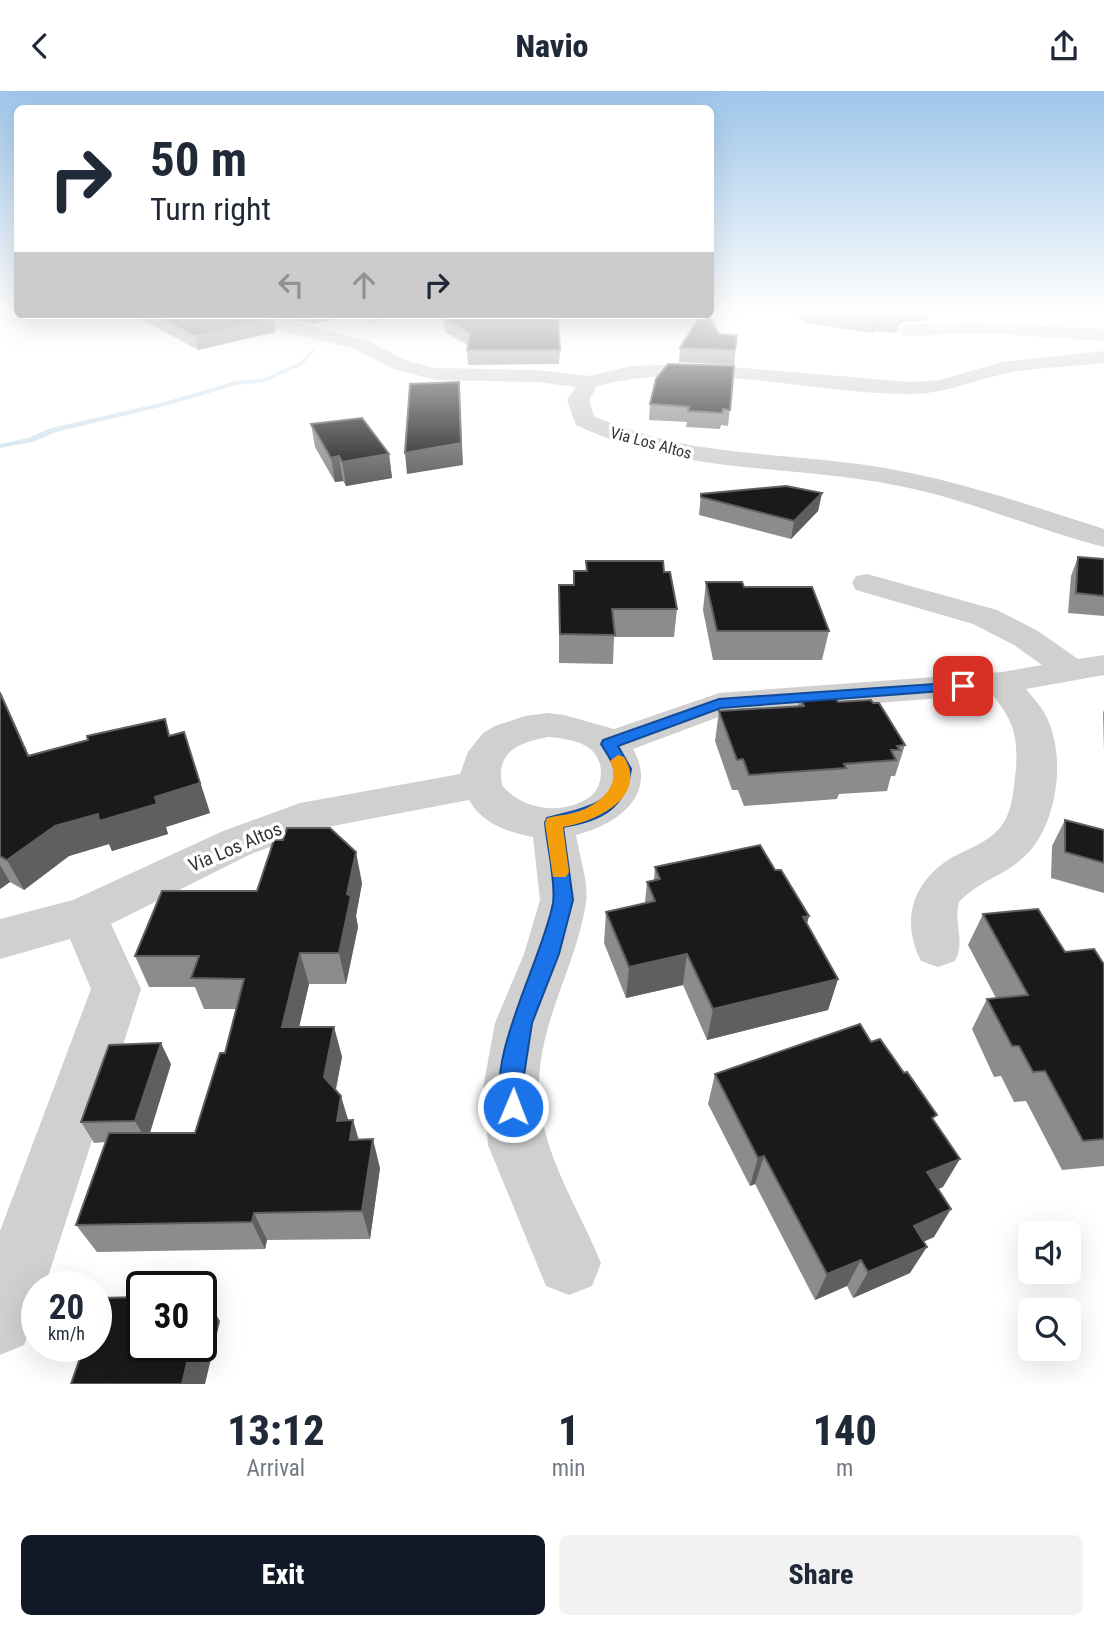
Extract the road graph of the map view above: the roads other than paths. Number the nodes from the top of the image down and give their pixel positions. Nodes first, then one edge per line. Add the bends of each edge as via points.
1 (414, 368) edge
2 (667, 368) edge
3 (674, 368) edge
4 (1001, 368) edge
5 (589, 382) junction
6 (1104, 538) edge
7 (867, 583) dead end
8 (1088, 668) edge
9 (1002, 683) junction
10 (609, 744) junction
11 (480, 784) junction
12 (554, 823) junction
13 (84, 916) junction
14 (0, 939) edge
15 (938, 947) dead end
16 (569, 1263) dead end
17 (0, 1321) edge

1 - 5 street via 436,374
2 - 5 street via 614,374
3 - 4 street via 911,388 942,386
5 - 6 street, Via Los Altos via 578,400 584,420 613,436 746,463 864,472 920,483
7 - 8 street via 985,617
8 - 9 street
9 - 10 street via 719,704
9 - 15 street via 1030,722 1036,744 1031,805 1023,830 1003,851 940,892 933,910
10 - 11 street via 574,728 522,729 500,739 484,754
10 - 12 street via 623,769 620,788 606,806 582,818
11 - 12 street via 499,809 524,819
11 - 13 street, Via Los Altos via 315,814 238,842
12 - 16 street via 563,900 549,954 521,1023 511,1088 517,1145
13 - 14 street, Via Los Altos
13 - 17 street via 116,989

